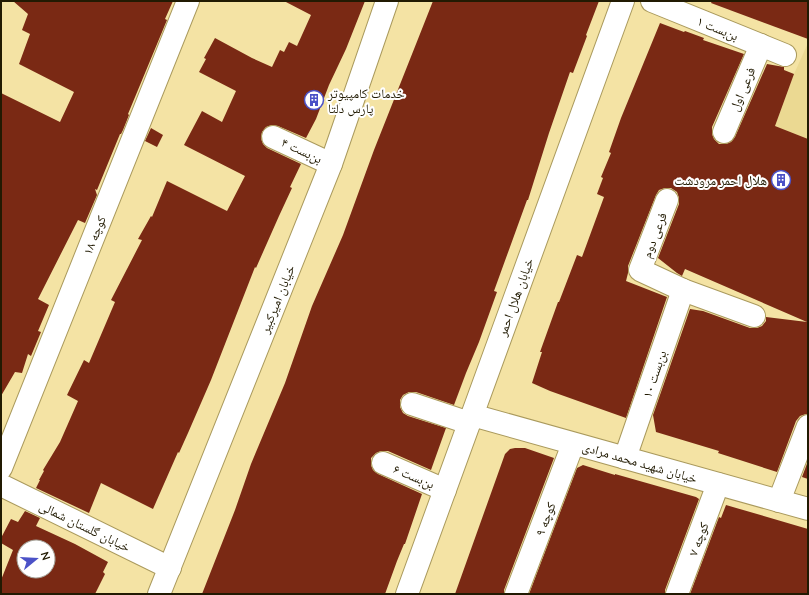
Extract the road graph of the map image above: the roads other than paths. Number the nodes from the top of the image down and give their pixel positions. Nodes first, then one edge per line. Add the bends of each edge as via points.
1 (188, 1) edge
2 (387, 1) edge
3 (623, 1) edge
4 (652, 1) edge
5 (761, 45) junction
6 (785, 55) dead end
7 (724, 132) dead end
8 (273, 137) dead end
9 (332, 164) junction
10 (667, 200) dead end
11 (683, 290) junction
12 (754, 316) dead end
13 (412, 404) dead end
14 (470, 419) junction
15 (808, 426) edge
16 (573, 444) junction
17 (625, 458) junction
18 (383, 463) dead end
19 (1, 468) edge
20 (718, 484) junction
21 (1, 485) edge
22 (445, 490) junction
23 (779, 501) junction
24 (808, 509) edge
25 (170, 568) junction
26 (159, 594) edge
27 (407, 594) edge
28 (516, 594) edge
29 (677, 594) edge

1 - 19 street, کوچه ۱۸
2 - 9 street, خیابان امیرکبیر
3 - 14 street, خیابان هلال احمر
4 - 5 street, بن‌بست ۱
5 - 6 street, بن‌بست ۱
5 - 7 street, فرعی اول
8 - 9 street, بن‌بست ۴
9 - 25 street, خیابان امیرکبیر
10 - 11 street, فرعی دوم via 640,270
11 - 12 street
11 - 17 street, بن‌بست ۱۰
13 - 14 street
14 - 16 street, خیابان شهید محمد مرادی
14 - 22 street, خیابان هلال احمر
15 - 23 street
16 - 17 street, خیابان شهید محمد مرادی
16 - 28 street, کوچه ۹
17 - 20 street, خیابان شهید محمد مرادی
18 - 22 street, بن‌بست ۶
20 - 23 street, خیابان شهید محمد مرادی
20 - 29 street, کوچه ۷
21 - 25 street, خیابان گلستان شمالی
22 - 27 street, خیابان هلال احمر
23 - 24 street, خیابان شهید محمد مرادی
25 - 26 street, خیابان امیرکبیر

